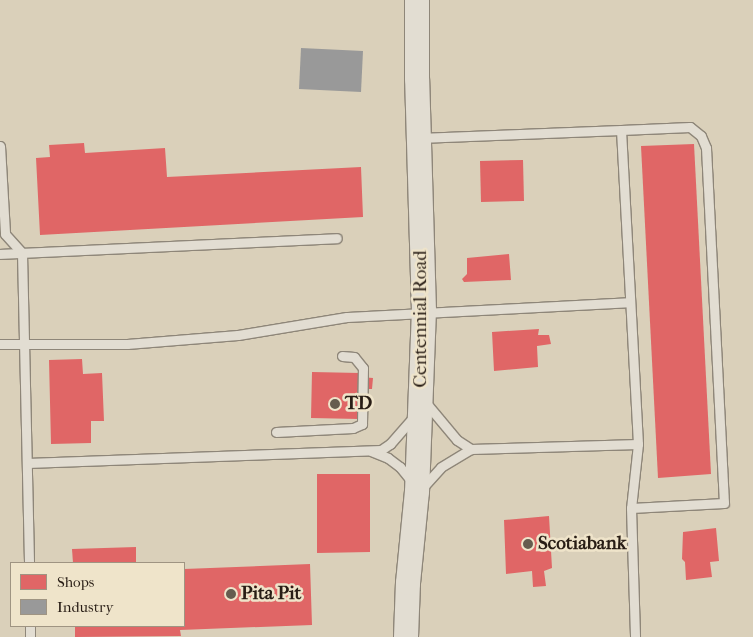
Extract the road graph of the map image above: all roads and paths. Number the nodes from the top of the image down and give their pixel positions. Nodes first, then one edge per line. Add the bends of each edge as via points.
1 (417, 0) edge
2 (621, 130) junction
3 (418, 138) junction
4 (0, 146) edge
5 (337, 238) dead end
6 (22, 253) junction
7 (0, 254) edge
8 (629, 302) junction
9 (424, 311) junction
10 (0, 344) edge
11 (24, 344) junction
12 (342, 356) dead end
13 (420, 402) junction
14 (276, 432) dead end
15 (638, 444) junction
16 (471, 449) junction
17 (369, 450) junction
18 (27, 463) junction
19 (418, 492) junction
20 (631, 508) junction
21 (29, 562) edge
22 (406, 637) edge
23 (634, 637) edge

1 - 3 street, Centennial Road
2 - 3 lane
2 - 8 lane
2 - 20 lane via 690,127 701,136 706,148 724,503
3 - 9 street, Centennial Road
4 - 6 lane via 5,234
5 - 6 lane
6 - 7 lane
6 - 11 lane
8 - 9 lane
8 - 15 lane
9 - 11 lane via 347,317 238,335 143,343
9 - 13 street, Centennial Road
10 - 11 lane
11 - 18 lane
12 - 14 lane via 354,357 363,368 362,424 353,428
13 - 16 lane via 457,440
13 - 17 lane via 408,426 390,444 381,450
13 - 19 street, Centennial Road
15 - 16 lane
15 - 20 lane
16 - 19 lane via 441,467
17 - 18 lane
17 - 19 lane via 400,467
18 - 21 lane
19 - 22 street, Centennial Road
20 - 23 lane

